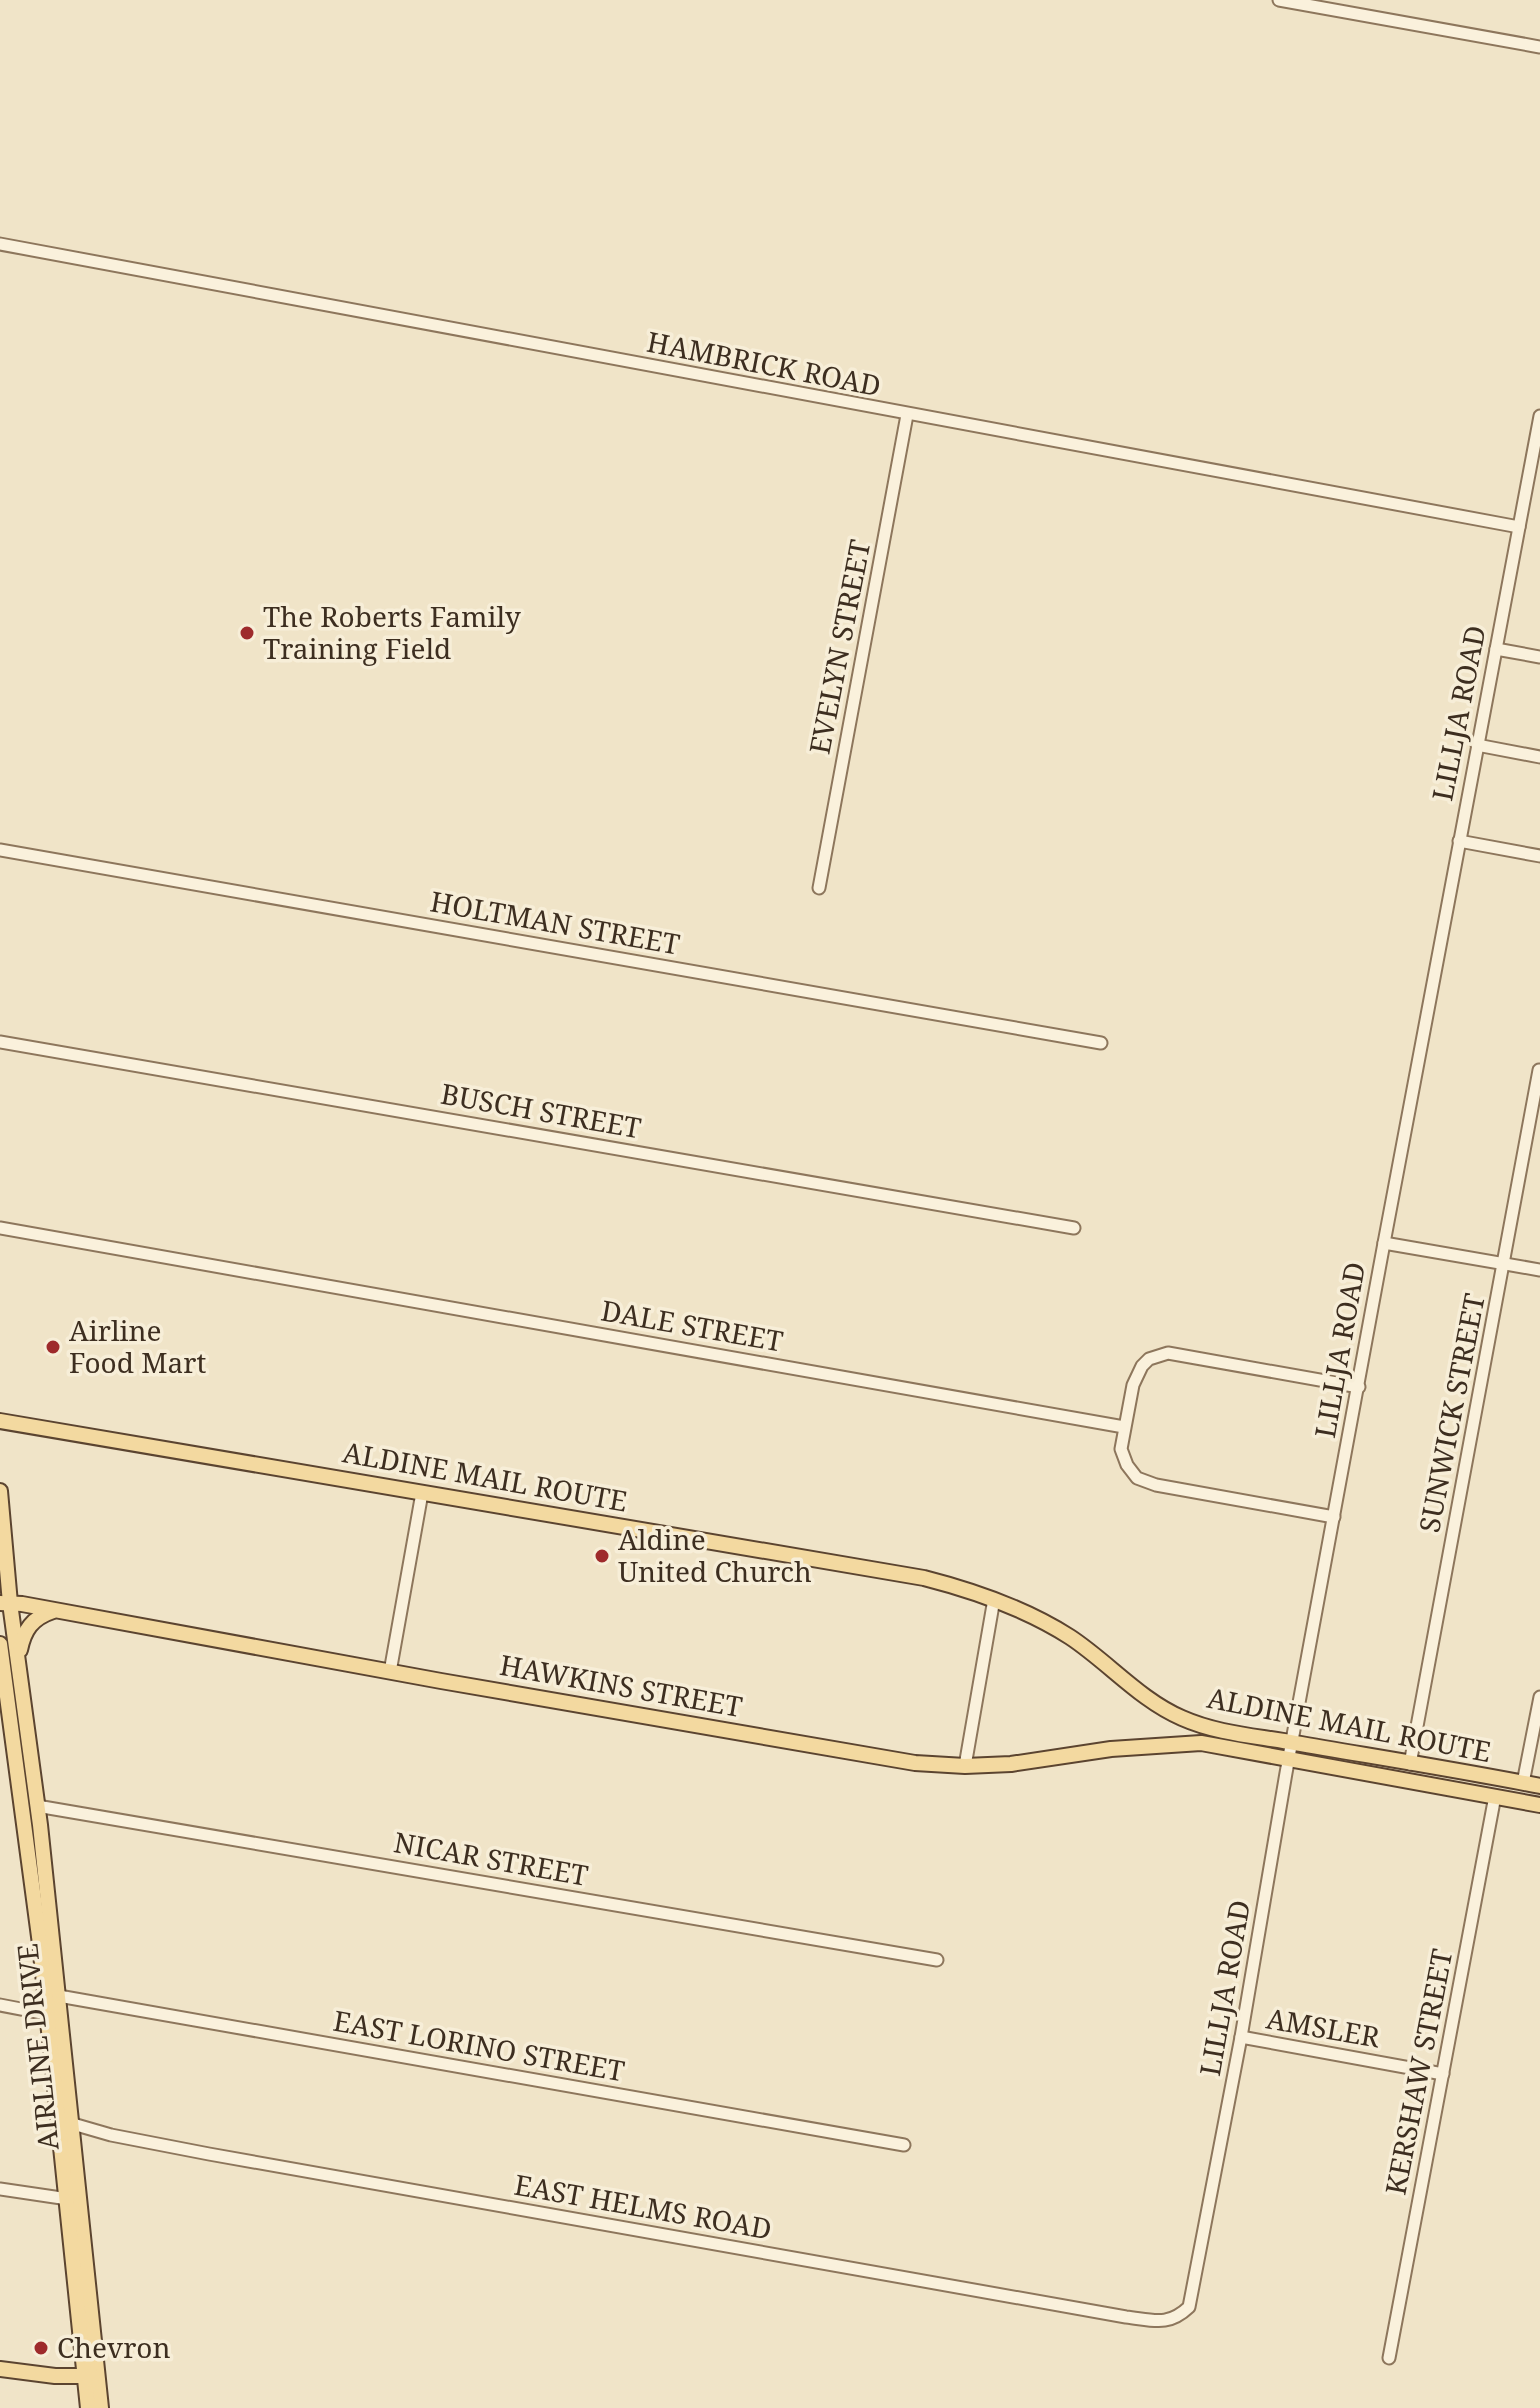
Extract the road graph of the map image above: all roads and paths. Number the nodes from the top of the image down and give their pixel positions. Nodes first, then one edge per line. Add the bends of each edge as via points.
1 (1279, 0) edge
2 (1540, 47) edge
3 (0, 244) edge
4 (907, 415) junction
5 (1540, 416) edge
6 (1519, 527) junction
7 (1496, 649) junction
8 (1540, 657) edge
9 (1477, 745) junction
10 (1540, 757) edge
11 (1459, 841) junction
12 (0, 850) edge
13 (1540, 856) edge
14 (819, 888) dead end
15 (0, 1042) edge
16 (1101, 1043) dead end
17 (1539, 1070) edge
18 (0, 1228) edge
19 (1074, 1228) dead end
20 (1384, 1243) junction
21 (1504, 1264) junction
22 (1540, 1270) edge
23 (1359, 1387) junction
24 (0, 1421) edge
25 (1124, 1427) junction
26 (0, 1491) edge
27 (422, 1493) junction
28 (1334, 1517) junction
29 (994, 1599) junction
30 (5, 1603) edge
31 (53, 1611) junction
32 (0, 1644) edge
33 (18, 1661) junction
34 (390, 1672) junction
35 (1540, 1697) edge
36 (1292, 1742) junction
37 (1226, 1747) joint
38 (1289, 1759) junction
39 (1410, 1764) junction
40 (965, 1766) junction
41 (1523, 1783) junction
42 (1540, 1786) edge
43 (1495, 1796) junction
44 (1540, 1805) edge
45 (37, 1806) junction
46 (937, 1960) dead end
47 (52, 1995) junction
48 (0, 2005) edge
49 (54, 2015) junction
50 (1241, 2037) junction
51 (1443, 2074) junction
52 (73, 2124) junction
53 (904, 2145) dead end
54 (0, 2189) edge
55 (68, 2199) junction
56 (1193, 2294) joint
57 (1389, 2358) dead end
58 (0, 2369) edge
59 (91, 2376) junction
60 (88, 2408) edge
61 (101, 2408) edge

1 - 2 street
3 - 4 street, HAMBRICK ROAD
4 - 6 street, HAMBRICK ROAD
4 - 14 street, EVELYN STREET
5 - 6 street, LILLJA ROAD
6 - 7 street, LILLJA ROAD
7 - 8 street
7 - 9 street, LILLJA ROAD
9 - 10 street
9 - 11 street, LILLJA ROAD
11 - 13 street
11 - 20 street, LILLJA ROAD
12 - 16 street, HOLTMAN STREET
15 - 19 street, BUSCH STREET
17 - 21 street, SUNWICK STREET
18 - 25 street, DALE STREET
20 - 21 street
20 - 23 street, LILLJA ROAD
21 - 22 street
21 - 39 street, SUNWICK STREET
23 - 25 street via 1158,1355 1136,1375
23 - 28 street, LILLJA ROAD
24 - 27 main road, ALDINE MAIL ROUTE
25 - 28 street via 1121,1449 1137,1478
26 - 30 main road, AIRLINE DRIVE
27 - 29 main road, ALDINE MAIL ROUTE via 924,1578
27 - 34 street
28 - 36 street, LILLJA ROAD
29 - 36 main road, ALDINE MAIL ROUTE via 1071,1637 1184,1719 1238,1735
29 - 40 street
30 - 31 main road, HAWKINS STREET
30 - 33 main road, AIRLINE DRIVE
31 - 33 main road via 23,1633
31 - 34 main road, HAWKINS STREET
32 - 47 main road, AIRLINE DRIVE
33 - 45 main road, AIRLINE DRIVE
34 - 40 main road, HAWKINS STREET via 870,1756
35 - 41 street
36 - 38 street, LILLJA ROAD
36 - 39 main road, ALDINE MAIL ROUTE
37 - 38 main road, ALDINE MAIL ROUTE
37 - 40 main road, HAWKINS STREET via 1167,1743
38 - 43 main road, ALDINE MAIL ROUTE
38 - 50 street, LILLJA ROAD
39 - 41 main road, ALDINE MAIL ROUTE
41 - 42 main road, ALDINE MAIL ROUTE
43 - 44 main road, ALDINE MAIL ROUTE
43 - 51 street, KERSHAW STREET
45 - 46 street, NICAR STREET
45 - 47 main road, AIRLINE DRIVE
47 - 49 main road, AIRLINE DRIVE
47 - 53 street, EAST LORINO STREET
48 - 49 street
49 - 52 main road, AIRLINE DRIVE
49 - 55 main road, AIRLINE DRIVE
50 - 51 street, AMSLER
50 - 56 street, LILLJA ROAD
51 - 57 street, KERSHAW STREET
52 - 56 street, EAST HELMS ROAD via 209,2154 1126,2317 1176,2319 1189,2307
52 - 59 main road, AIRLINE DRIVE
54 - 55 street
55 - 59 main road, AIRLINE DRIVE
58 - 59 main road
59 - 60 main road, AIRLINE DRIVE
59 - 61 main road, AIRLINE DRIVE

